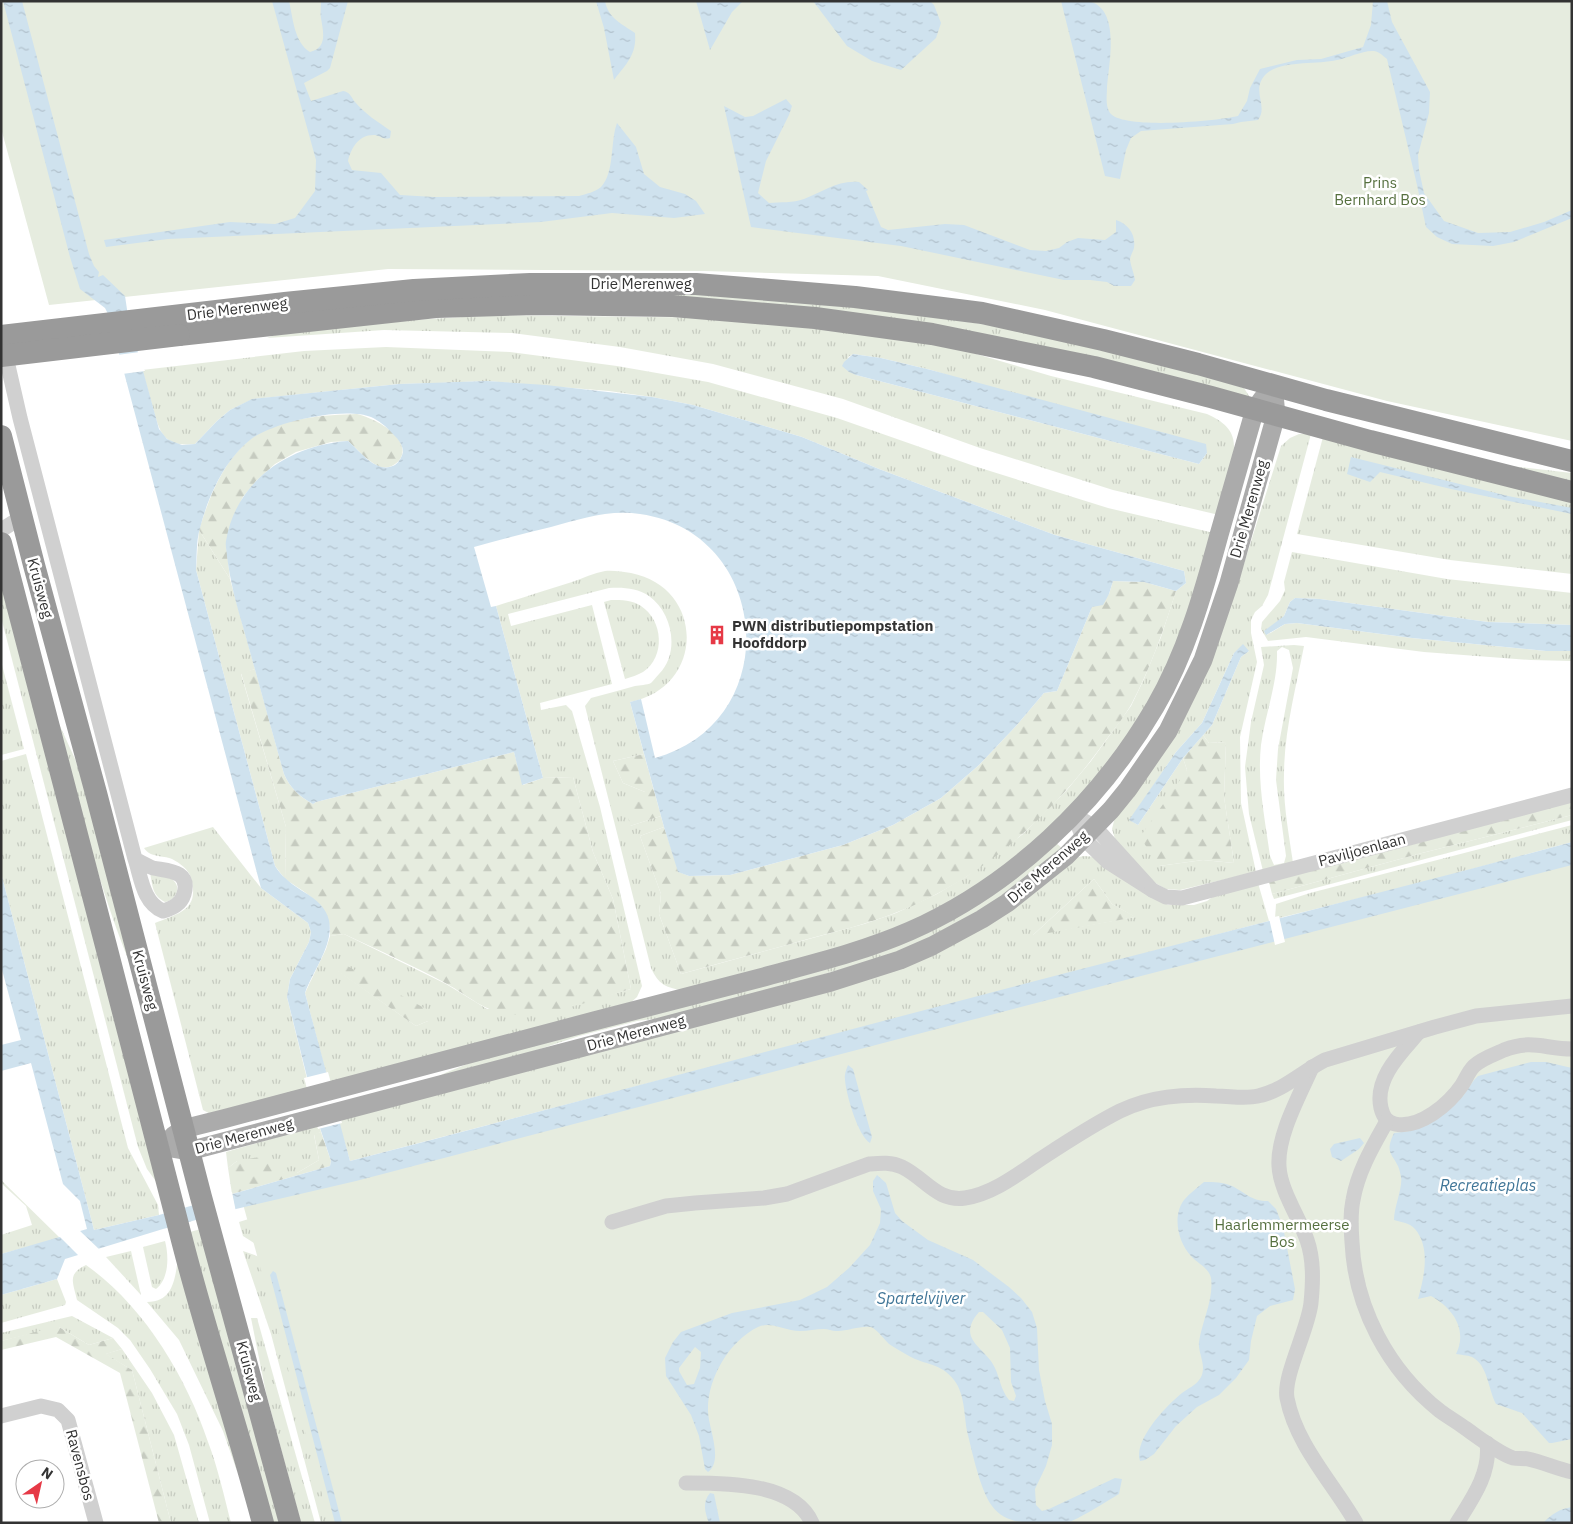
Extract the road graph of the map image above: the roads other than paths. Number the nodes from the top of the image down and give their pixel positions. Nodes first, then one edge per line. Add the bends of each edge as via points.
1 (176, 326) junction
2 (1, 336) edge
3 (1, 356) edge
4 (1273, 385) junction
5 (1265, 412) junction
6 (1, 436) edge
7 (1572, 461) edge
8 (1572, 492) edge
9 (12, 516) edge
10 (1, 530) edge
11 (1, 544) edge
12 (1572, 795) edge
13 (1074, 815) junction
14 (1089, 832) junction
15 (135, 859) dead end
16 (1572, 1006) edge
17 (1419, 1032) junction
18 (1572, 1049) edge
19 (1312, 1066) junction
20 (1387, 1121) junction
21 (183, 1129) junction
22 (159, 1146) junction
23 (189, 1151) junction
24 (612, 1222) dead end
25 (1, 1416) edge
26 (1487, 1444) junction
27 (1572, 1472) edge
28 (686, 1483) dead end
29 (96, 1523) edge
30 (263, 1523) edge
31 (290, 1523) edge
32 (812, 1523) edge
33 (1356, 1523) edge
34 (1457, 1523) edge

1 - 2 highway, Drie Merenweg
1 - 3 highway, Drie Merenweg, bridge
1 - 4 highway, Drie Merenweg via 414,290 530,284 696,284 855,297 982,313 1103,340
1 - 5 highway, Drie Merenweg via 436,307 536,304 674,306 815,318 932,334 1094,367
2 - 15 street, Kruisweg
4 - 5 main road, Drie Merenweg
4 - 7 highway, Drie Merenweg
5 - 8 highway, Drie Merenweg
5 - 13 main road, Drie Merenweg via 1180,656 1156,706 1128,749
5 - 14 main road, Drie Merenweg via 1226,592 1200,666 1157,748 1128,789
6 - 9 highway, Kruisweg
9 - 10 street
9 - 21 highway, Kruisweg
11 - 22 highway, Kruisweg
12 - 14 street, Paviljoenlaan via 1182,898 1166,897 1108,862
13 - 14 street, Paviljoenlaan
13 - 21 main road, Drie Merenweg via 1014,868 978,894 914,929 860,950
14 - 23 main road, Drie Merenweg via 1060,861 1007,903 900,960 775,998
16 - 17 street via 1476,1016
17 - 19 street
17 - 20 street via 1388,1070 1380,1103
18 - 20 street via 1527,1044 1504,1050 1475,1065 1453,1096 1429,1115 1403,1124
19 - 24 street via 1279,1089 1258,1096 1180,1095 1149,1100 1121,1110 978,1195 964,1198 943,1196 903,1168 879,1163 787,1194 666,1206
19 - 33 street via 1279,1154 1280,1178 1312,1257 1311,1305 1286,1393 1303,1441
20 - 26 street via 1366,1160 1353,1201 1352,1253 1359,1291 1378,1338 1404,1374 1424,1397
21 - 22 main road, Drie Merenweg
21 - 23 highway, Kruisweg
22 - 23 main road, Drie Merenweg
22 - 30 highway, Kruisweg
23 - 31 highway, Kruisweg
25 - 29 street, Ravensbos via 41,1406 58,1410 68,1420
26 - 27 street via 1514,1458
26 - 34 street via 1487,1466 1473,1498
28 - 32 street via 745,1486 770,1492 802,1506

